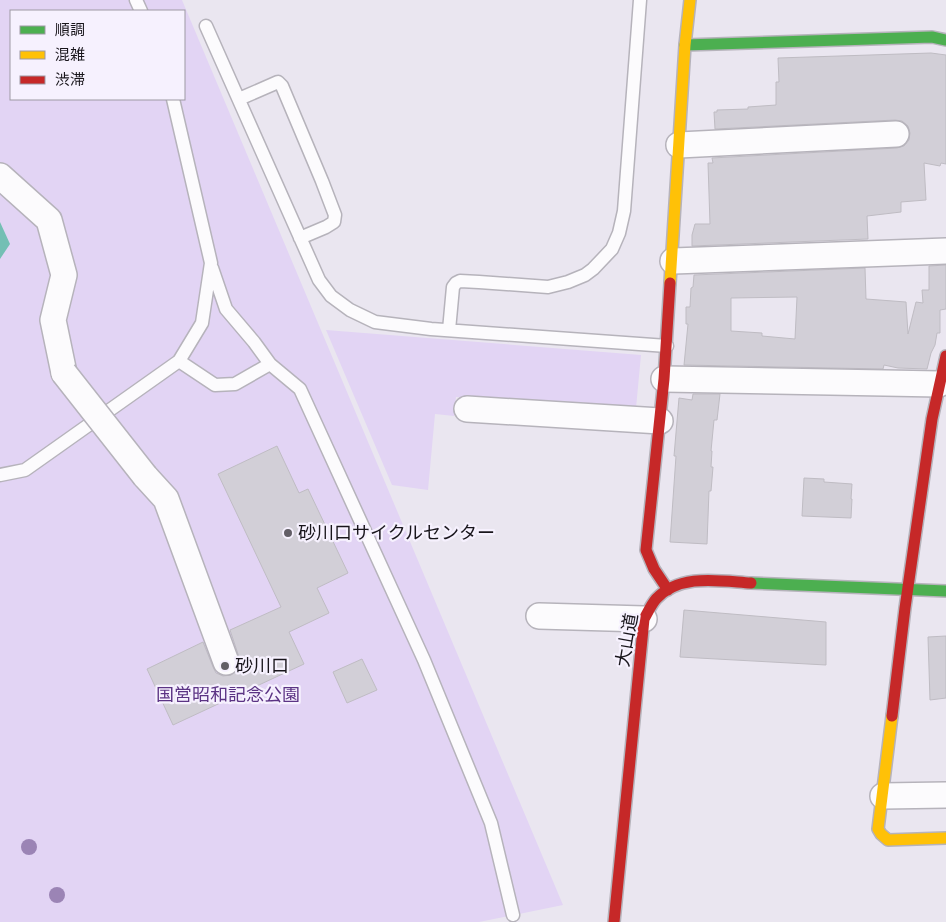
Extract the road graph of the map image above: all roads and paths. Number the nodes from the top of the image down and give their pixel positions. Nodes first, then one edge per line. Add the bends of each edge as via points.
1 (640, 0) edge
2 (690, 0) edge
3 (206, 26) dead end
4 (946, 40) edge
5 (686, 45) junction
6 (239, 99) junction
7 (173, 100) edge
8 (896, 134) dead end
9 (679, 145) junction
10 (0, 176) edge
11 (300, 238) junction
12 (946, 251) edge
13 (673, 261) junction
14 (211, 262) junction
15 (449, 330) junction
16 (667, 346) junction
17 (946, 356) edge
18 (179, 361) junction
19 (270, 364) junction
20 (664, 379) junction
21 (939, 384) junction
22 (467, 409) dead end
23 (660, 422) junction
24 (0, 475) edge
25 (668, 590) junction
26 (908, 590) junction
27 (946, 591) edge
28 (539, 616) dead end
29 (644, 619) junction
30 (226, 662) dead end
31 (946, 795) edge
32 (883, 796) junction
33 (946, 838) edge
34 (513, 915) dead end
35 (614, 922) edge

1 - 15 lane via 624,211 620,232 612,249 585,275 548,287 460,281 453,287
2 - 5 street
3 - 6 lane
4 - 5 street via 932,37
5 - 9 street
6 - 11 lane
6 - 11 lane via 278,82 282,86 336,215 334,222
7 - 14 lane
8 - 9 street
9 - 13 street
10 - 30 street, bridge via 49,220 64,275 53,320 64,373 166,498
11 - 15 lane via 319,280 331,296 350,310 376,322
12 - 13 street
13 - 16 street
14 - 18 lane via 202,323
14 - 19 lane via 226,309
15 - 16 lane
16 - 20 street
17 - 21 street
18 - 19 lane via 215,385 234,384
18 - 24 lane via 25,470
19 - 34 lane via 300,389 424,660 491,823
20 - 21 street
20 - 23 street
21 - 26 street
22 - 23 street
23 - 25 street via 646,550
25 - 26 street, 大山道 via 697,580
25 - 29 street, 大山道 via 652,604
26 - 27 street, 大山道
26 - 32 street
28 - 29 street
29 - 35 street, 大山道
31 - 32 street
32 - 33 street via 878,829 888,840

